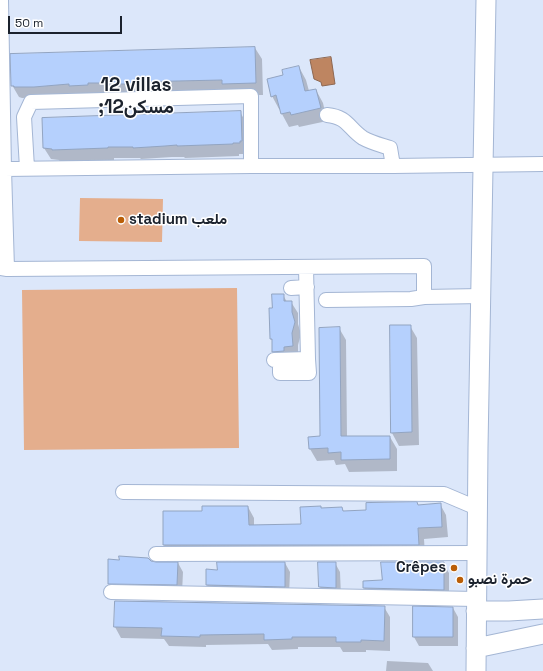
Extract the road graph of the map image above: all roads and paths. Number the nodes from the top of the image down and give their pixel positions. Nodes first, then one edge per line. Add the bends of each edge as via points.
1 (1, 0) edge
2 (486, 0) edge
3 (327, 115) dead end
4 (484, 164) junction
5 (543, 164) edge
6 (251, 166) junction
7 (393, 166) junction
8 (27, 168) junction
9 (4, 169) junction
10 (306, 267) junction
11 (3, 269) edge
12 (307, 287) junction
13 (291, 288) dead end
14 (481, 296) junction
15 (424, 297) junction
16 (326, 300) dead end
17 (277, 360) dead end
18 (122, 492) dead end
19 (477, 508) junction
20 (477, 553) junction
21 (156, 554) dead end
22 (111, 592) dead end
23 (476, 605) junction
24 (543, 609) edge
25 (543, 634) edge
26 (476, 648) junction
27 (476, 671) edge

1 - 9 street
2 - 4 main road
3 - 7 street via 338,116 371,143 390,148
4 - 5 street
4 - 7 street
4 - 14 main road
6 - 7 street
6 - 8 street
6 - 8 street via 251,96 32,102 24,117
8 - 9 street
9 - 11 street
10 - 11 street
10 - 12 street
10 - 15 street via 424,266
12 - 13 street
12 - 17 street via 308,336 298,336 304,360
14 - 15 street
14 - 19 main road
15 - 16 street
18 - 19 street via 444,494
19 - 20 main road
20 - 21 street
20 - 23 main road
22 - 23 street
23 - 24 main road via 509,611
23 - 26 main road
25 - 26 main road
26 - 27 main road

